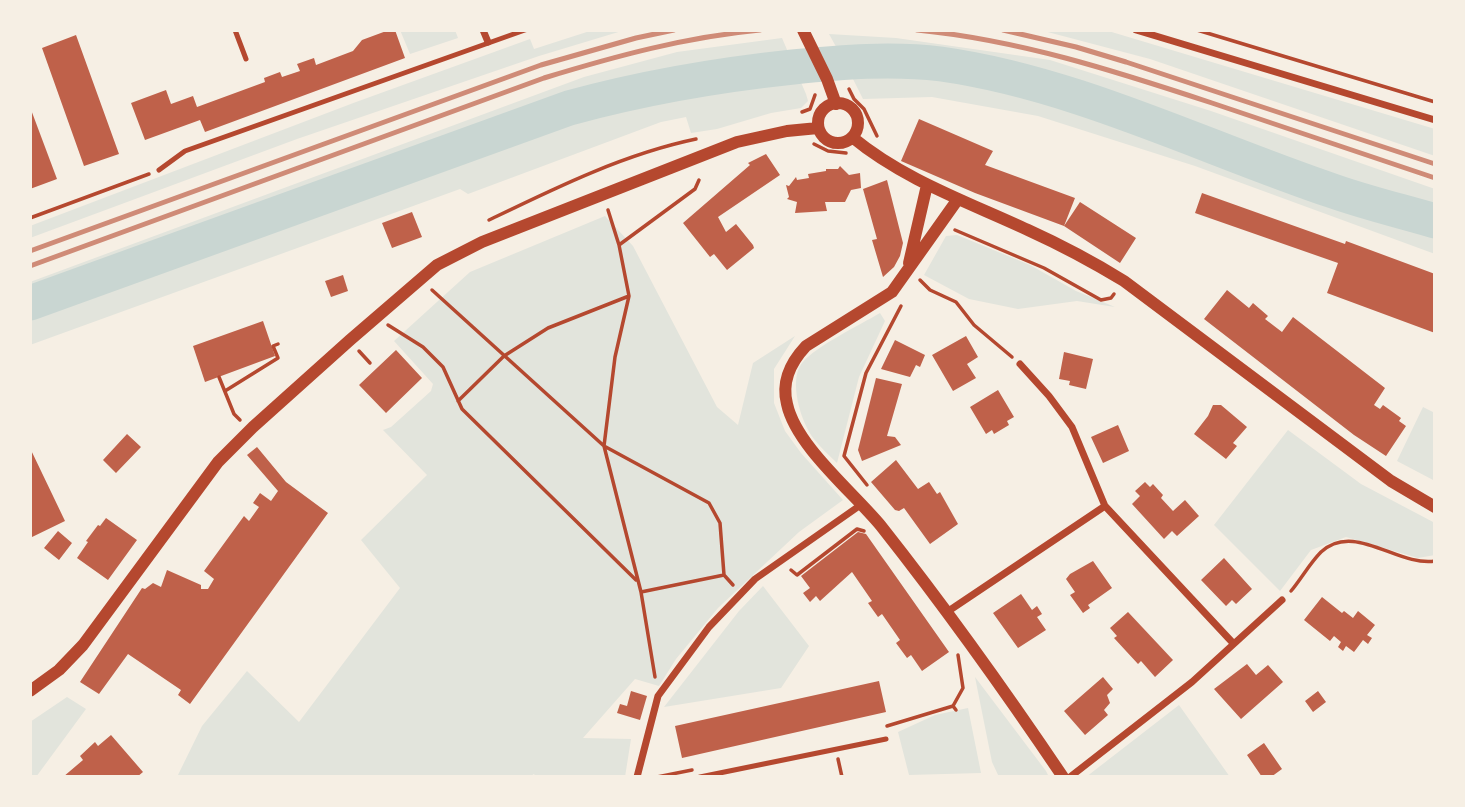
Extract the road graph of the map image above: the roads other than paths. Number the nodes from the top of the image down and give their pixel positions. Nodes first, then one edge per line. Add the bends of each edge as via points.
1 (235, 30) edge
2 (483, 30) edge
3 (525, 30) edge
4 (1136, 30) edge
5 (805, 33) edge
6 (488, 42) junction
7 (246, 59) dead end
8 (836, 104) junction
9 (1435, 120) edge
10 (818, 128) junction
11 (852, 137) junction
12 (159, 170) road end
13 (928, 185) junction
14 (958, 199) junction
15 (912, 276) junction
16 (1020, 364) road end
17 (862, 503) junction
18 (1105, 506) junction
19 (1435, 507) edge
20 (1282, 600) road end
21 (947, 612) junction
22 (1232, 642) junction
23 (30, 691) edge
24 (886, 739) dead end
25 (637, 777) edge
26 (700, 777) edge
27 (1063, 777) edge
28 (1070, 777) edge

1 - 7 lane
2 - 6 street
3 - 6 lane
4 - 9 street
5 - 8 street
6 - 12 lane via 185,151
8 - 10 street via 820,115
8 - 11 street via 855,111 859,122
10 - 11 street via 829,141 845,142
10 - 23 street via 737,142 482,242 437,265 218,462 83,645 60,670
11 - 13 street via 876,157
13 - 14 street
13 - 15 street
14 - 15 street
14 - 19 street via 1124,281 1391,481
15 - 17 street via 806,346 785,382 787,404 798,430
16 - 18 street via 1072,427
17 - 21 street
17 - 25 street via 755,579 701,637 658,696
18 - 21 street
18 - 22 street
20 - 22 street
21 - 27 street
22 - 28 street via 1192,682
24 - 26 lane

